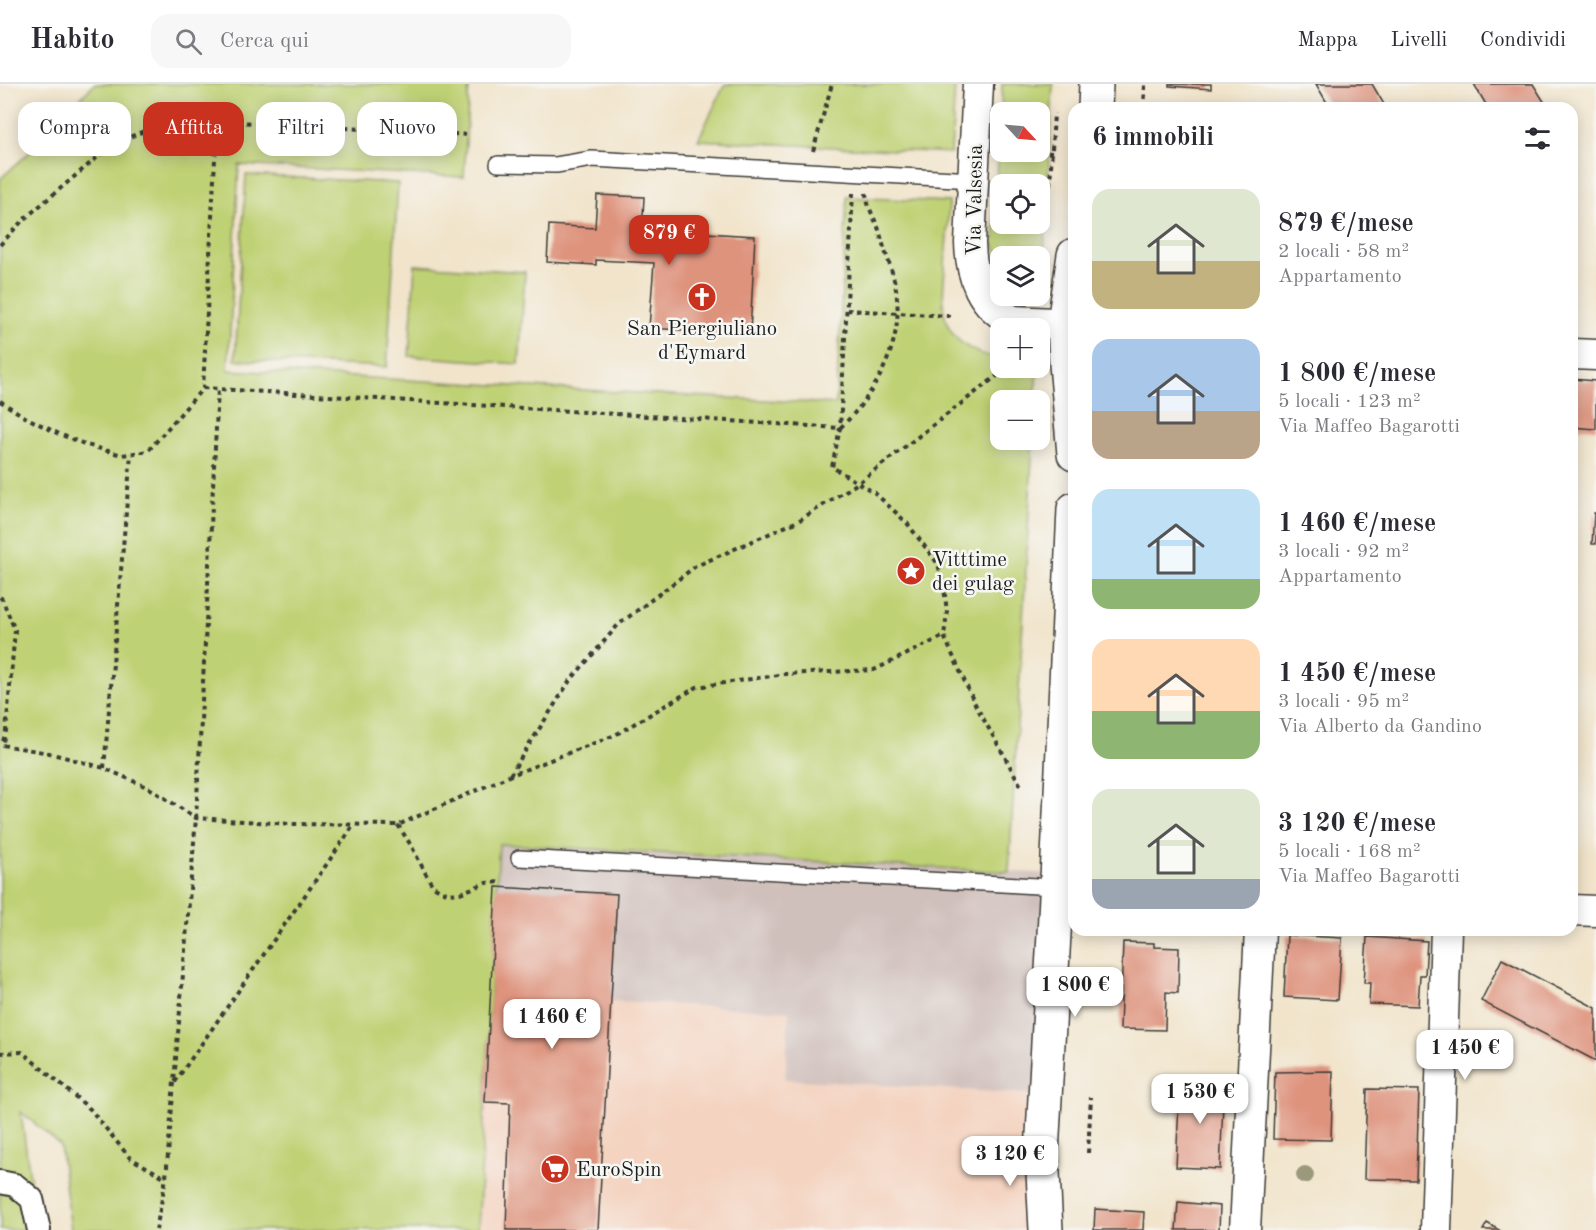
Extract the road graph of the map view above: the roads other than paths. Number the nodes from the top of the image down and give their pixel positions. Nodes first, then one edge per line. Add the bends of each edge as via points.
1 (978, 84) edge
2 (1096, 84) edge
3 (1095, 102) edge
4 (498, 164) dead end
5 (974, 180) junction
6 (1068, 323) edge
7 (1068, 337) edge
8 (1578, 354) edge
9 (1596, 355) edge
10 (1068, 386) edge
11 (1068, 696) edge
12 (519, 858) dead end
13 (1062, 882) edge
14 (1578, 910) edge
15 (1596, 911) edge
16 (1260, 936) edge
17 (1446, 936) edge
18 (1042, 1153) junction
19 (0, 1182) edge
20 (39, 1230) edge
21 (1028, 1230) edge
22 (1047, 1230) edge
23 (1245, 1230) edge
24 (1436, 1230) edge

1 - 5 street, Via Valsesia
2 - 3 street
4 - 5 lane via 539,166 592,159
5 - 6 street, Via Valsesia via 971,255 982,293 1013,321
7 - 10 street
8 - 9 street
11 - 13 street
12 - 13 lane
13 - 18 street
14 - 15 street
16 - 23 street
17 - 24 street
18 - 21 street
18 - 22 street
19 - 20 street via 15,1185 32,1199

